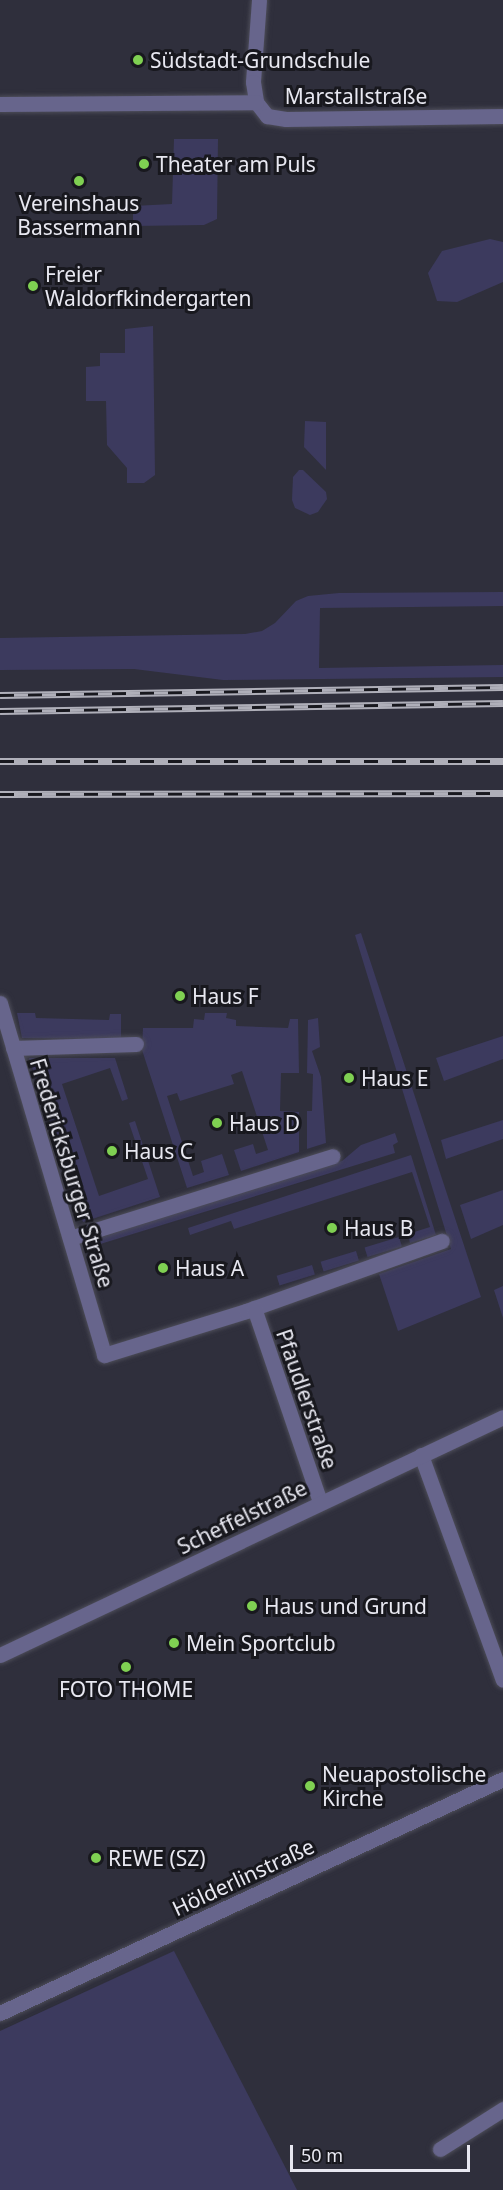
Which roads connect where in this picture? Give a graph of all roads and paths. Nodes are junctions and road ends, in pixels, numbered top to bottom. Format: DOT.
graph roads {
  1 [pos="258,0"];
  2 [pos="256,102"];
  3 [pos="0,104"];
  4 [pos="503,116"];
  5 [pos="0,1003"];
  6 [pos="136,1044"];
  7 [pos="13,1048"];
  8 [pos="333,1156"];
  9 [pos="70,1238"];
  10 [pos="442,1241"];
  11 [pos="254,1308"];
  12 [pos="104,1355"];
  13 [pos="503,1417"];
  14 [pos="421,1455"];
  15 [pos="320,1502"];
  16 [pos="0,1655"];
  17 [pos="503,1680"];
  18 [pos="503,1779"];
  19 [pos="0,2013"];
  20 [pos="503,2109"];
  21 [pos="440,2149"];
  1 -- 2 [label="street"];
  2 -- 3 [label="street, Marstallstraße"];
  2 -- 4 [label="street, Marstallstraße"];
  5 -- 7 [label="street, Fredericksburger Straße"];
  6 -- 7 [label="street"];
  7 -- 9 [label="street, Fredericksburger Straße"];
  8 -- 9 [label="street"];
  9 -- 12 [label="street, Fredericksburger Straße"];
  10 -- 11 [label="street, Pfaudlerstraße"];
  11 -- 12 [label="street, Pfaudlerstraße"];
  11 -- 15 [label="street, Pfaudlerstraße"];
  13 -- 14 [label="street, Scheffelstraße"];
  14 -- 15 [label="street, Scheffelstraße"];
  14 -- 17 [label="street"];
  15 -- 16 [label="street, Scheffelstraße"];
  18 -- 19 [label="street, Hölderlinstraße"];
  20 -- 21 [label="street"];
}
